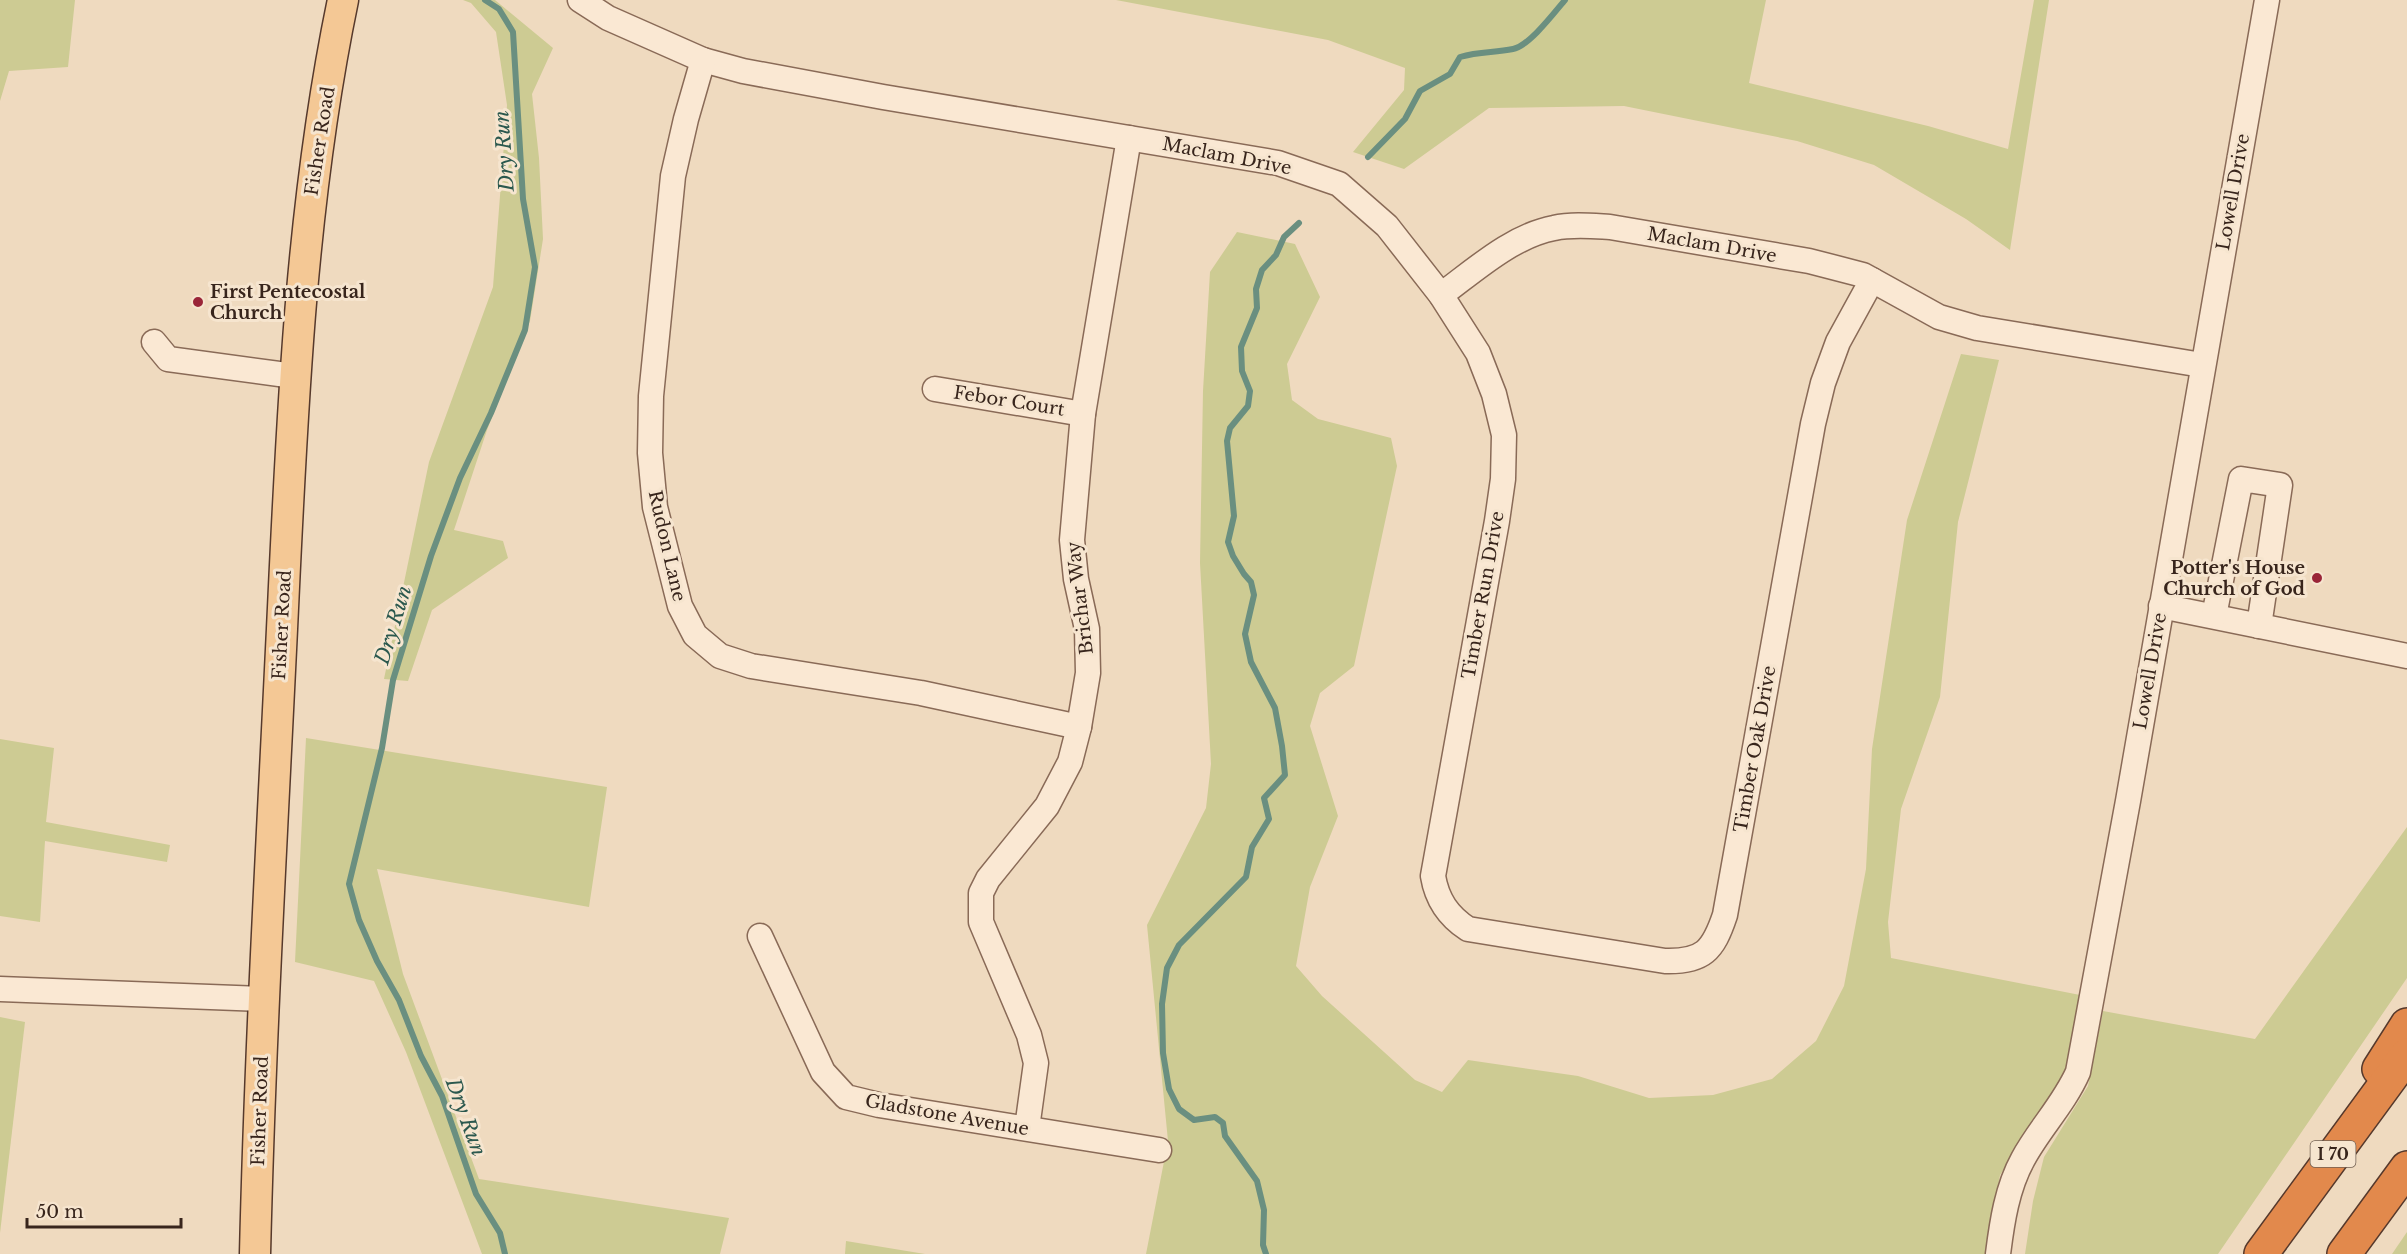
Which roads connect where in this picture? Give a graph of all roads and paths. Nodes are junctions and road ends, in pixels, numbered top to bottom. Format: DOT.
graph roads {
  1 [pos="343,0"];
  2 [pos="580,0"];
  3 [pos="2267,0"];
  4 [pos="703,60"];
  5 [pos="1128,138"];
  6 [pos="1872,280"];
  7 [pos="1441,295"];
  8 [pos="154,342"];
  9 [pos="2202,365"];
  10 [pos="294,376"];
  11 [pos="935,389"];
  12 [pos="1083,414"];
  13 [pos="2161,606"];
  14 [pos="2214,616"];
  15 [pos="2259,626"];
  16 [pos="2407,656"];
  17 [pos="1079,727"];
  18 [pos="1444,906"];
  19 [pos="760,936"];
  20 [pos="0,989"];
  21 [pos="264,999"];
  22 [pos="2407,1025"];
  23 [pos="2407,1055"];
  24 [pos="1027,1128"];
  25 [pos="1159,1150"];
  26 [pos="2407,1168"];
  27 [pos="2292,1209"];
  28 [pos="255,1254"];
  29 [pos="1998,1254"];
  30 [pos="2261,1254"];
  31 [pos="2344,1254"];
  1 -- 10 [label="main road, Fisher Road"];
  2 -- 4 [label="street, Maclam Drive"];
  3 -- 9 [label="street, Lowell Drive"];
  4 -- 5 [label="street, Maclam Drive"];
  4 -- 17 [label="street, Rudon Lane"];
  5 -- 7 [label="street, Maclam Drive"];
  5 -- 12 [label="street, Brichar Way"];
  6 -- 7 [label="street, Maclam Drive"];
  6 -- 9 [label="street, Maclam Drive"];
  6 -- 18 [label="street, Timber Oak Drive"];
  7 -- 18 [label="street, Timber Run Drive"];
  8 -- 10 [label="street"];
  9 -- 13 [label="street, Lowell Drive"];
  10 -- 21 [label="main road, Fisher Road"];
  11 -- 12 [label="street, Febor Court"];
  12 -- 17 [label="street, Brichar Way"];
  13 -- 14 [label="street"];
  13 -- 29 [label="street, Lowell Drive"];
  14 -- 15 [label="street"];
  14 -- 15 [label="street"];
  15 -- 16 [label="street"];
  17 -- 24 [label="street, Brichar Way"];
  19 -- 24 [label="street, Gladstone Avenue"];
  20 -- 21 [label="street"];
  21 -- 28 [label="main road, Fisher Road"];
  22 -- 27 [label="highway"];
  23 -- 27 [label="highway, I 70"];
  24 -- 25 [label="street, Gladstone Avenue"];
  26 -- 31 [label="highway"];
  27 -- 30 [label="highway, I 70"];
}
